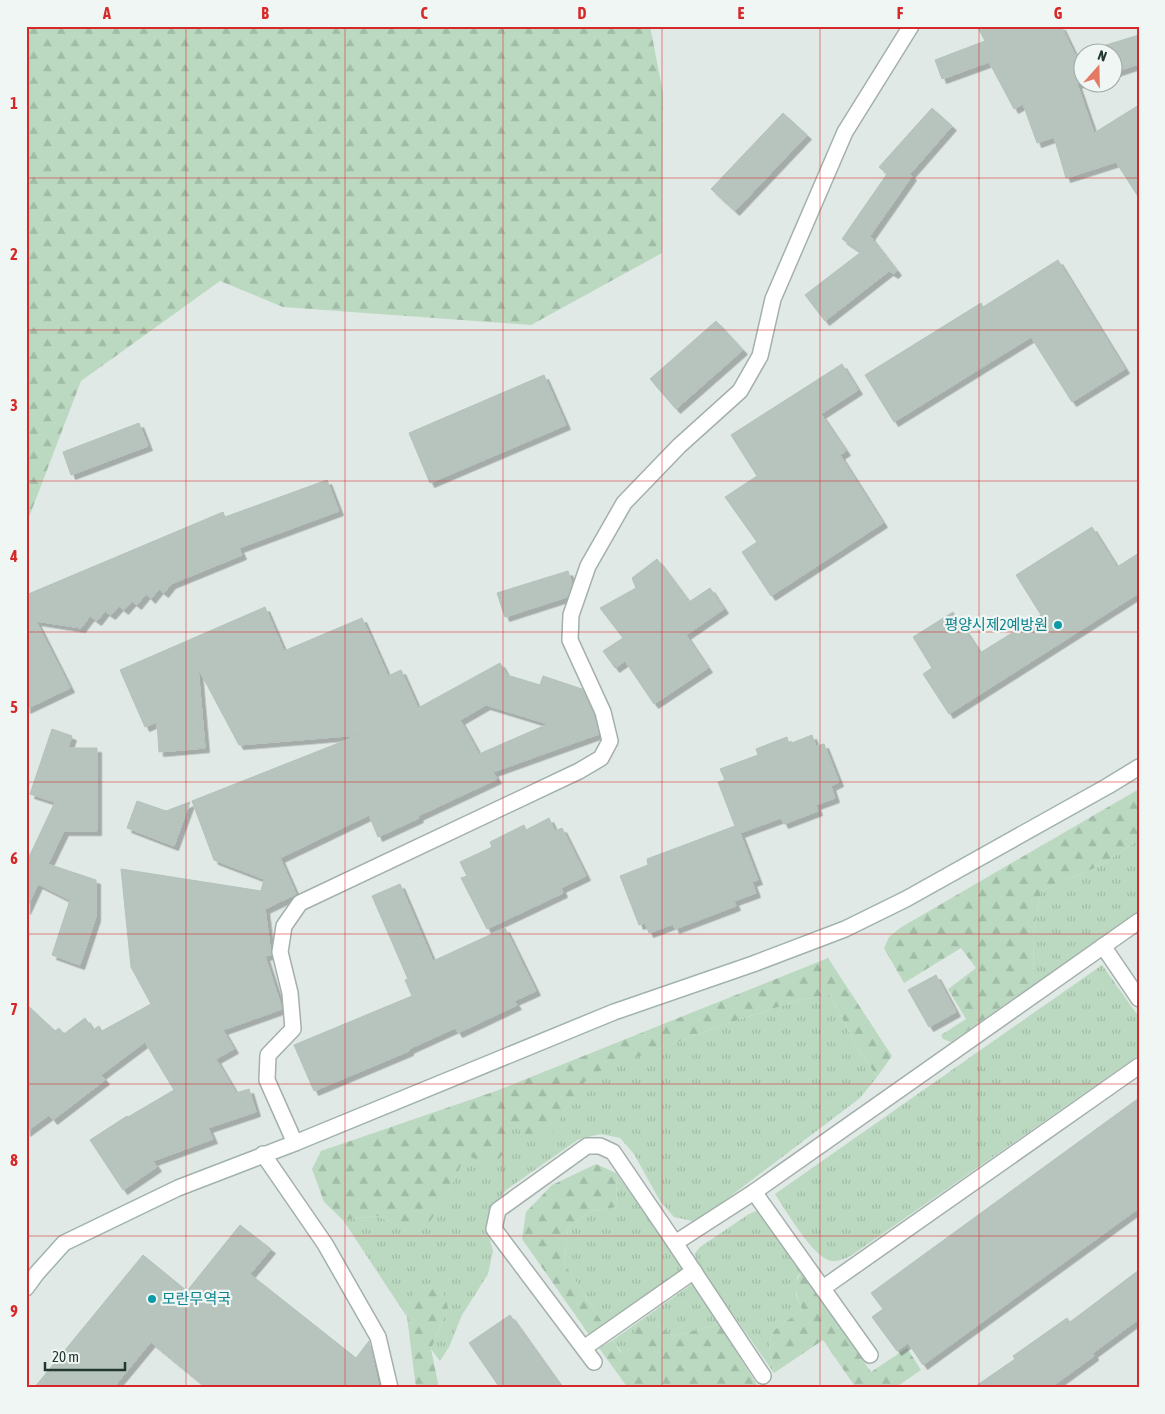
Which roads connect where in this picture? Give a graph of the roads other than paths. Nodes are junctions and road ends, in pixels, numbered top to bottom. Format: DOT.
graph roads {
  1 [pos="911,26"];
  2 [pos="1139,767"];
  3 [pos="1139,921"];
  4 [pos="1103,946"];
  5 [pos="1139,998"];
  6 [pos="1139,1066"];
  7 [pos="294,1143"];
  8 [pos="263,1154"];
  9 [pos="754,1192"];
  10 [pos="675,1243"];
  11 [pos="694,1271"];
  12 [pos="26,1288"];
  13 [pos="823,1288"];
  14 [pos="584,1348"];
  15 [pos="870,1355"];
  16 [pos="594,1362"];
  17 [pos="763,1376"];
  18 [pos="390,1388"];
  1 -- 7 [label="street"];
  2 -- 7 [label="street"];
  3 -- 4 [label="street"];
  4 -- 5 [label="street"];
  4 -- 9 [label="street"];
  6 -- 13 [label="street"];
  7 -- 8 [label="street"];
  8 -- 12 [label="street"];
  8 -- 18 [label="street"];
  9 -- 10 [label="street"];
  9 -- 13 [label="street"];
  10 -- 11 [label="street"];
  10 -- 14 [label="street"];
  11 -- 14 [label="street"];
  11 -- 17 [label="street"];
  13 -- 15 [label="street"];
  14 -- 16 [label="street"];
}
